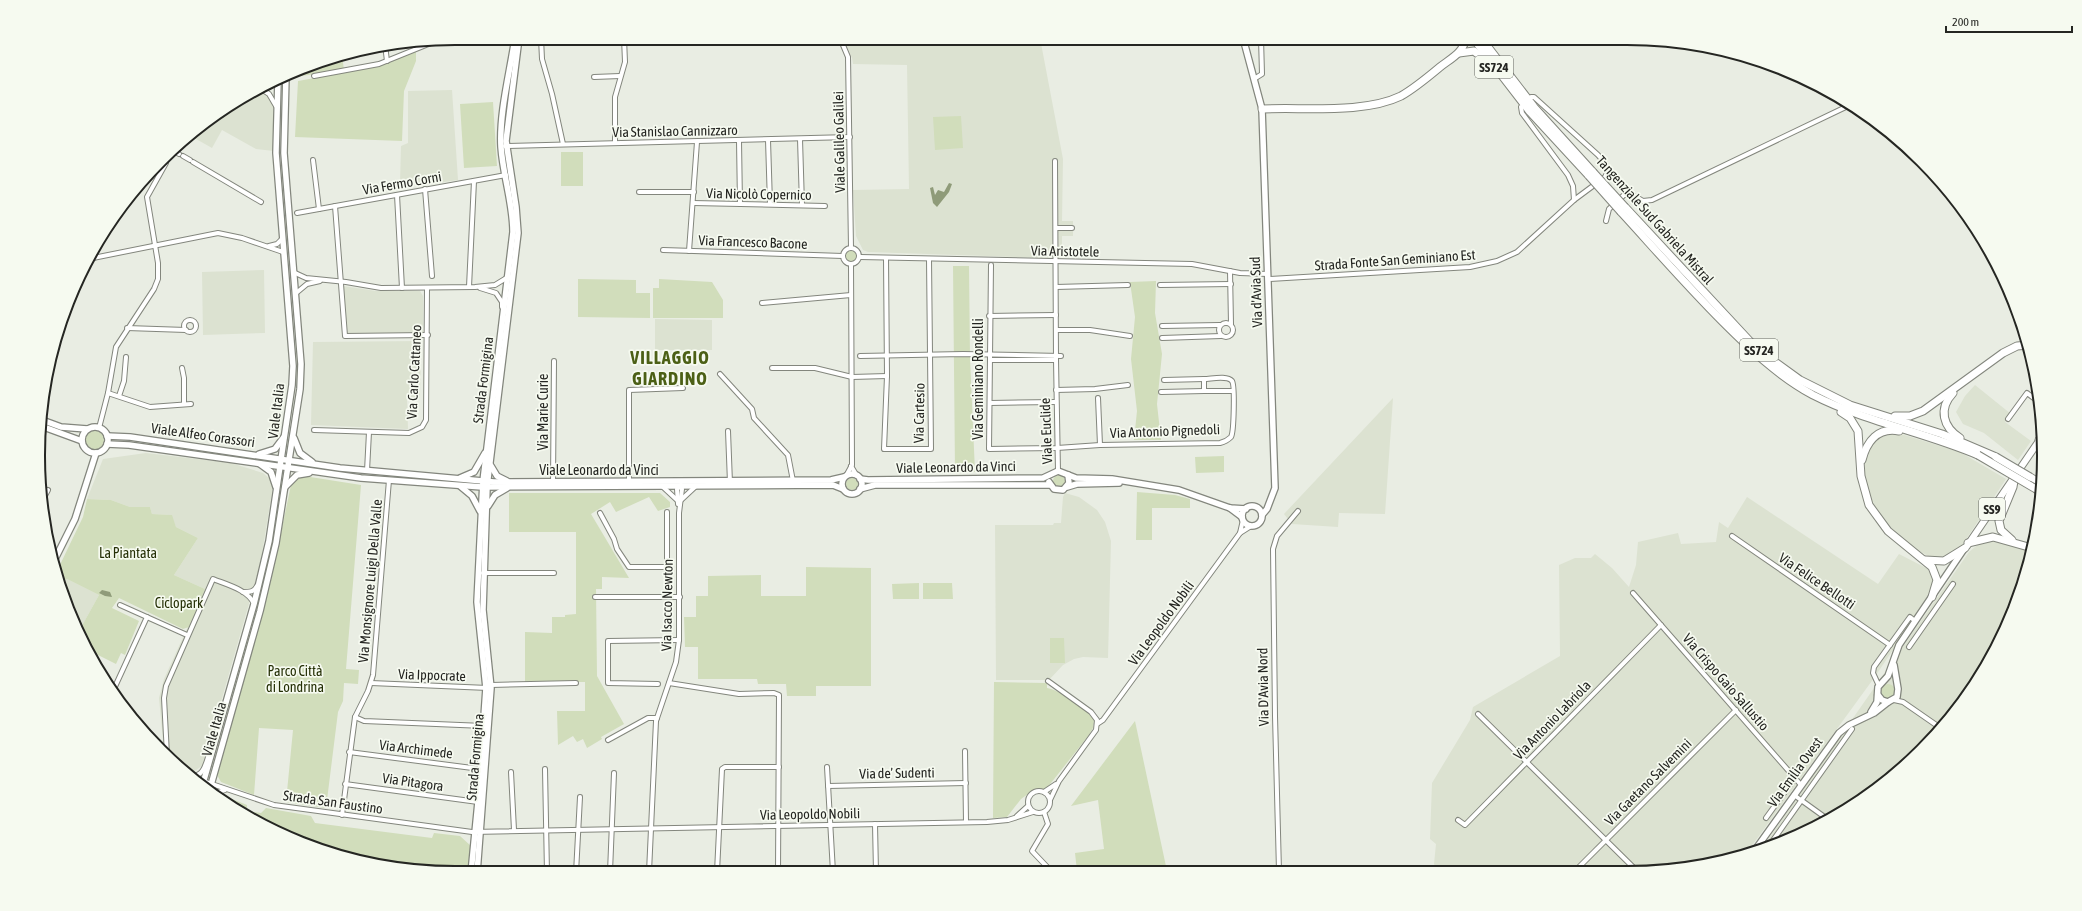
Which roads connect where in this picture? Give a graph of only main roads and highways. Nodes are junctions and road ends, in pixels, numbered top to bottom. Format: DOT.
graph roads {
  1 [pos="1464,45"];
  2 [pos="1477,45"];
  3 [pos="1486,45"];
  4 [pos="1458,53"];
  5 [pos="1516,95"];
  6 [pos="1262,109"];
  7 [pos="1591,174"];
  8 [pos="1623,209"];
  9 [pos="2022,346"];
  10 [pos="1960,386"];
  11 [pos="1813,394"];
  12 [pos="1850,405"];
  13 [pos="1929,436"];
  14 [pos="1970,445"];
  15 [pos="2037,445"];
  16 [pos="1980,453"];
  17 [pos="1861,466"];
  18 [pos="2015,475"];
  19 [pos="2036,481"];
  20 [pos="2035,488"];
  21 [pos="2012,540"];
  22 [pos="1966,546"];
  23 [pos="2027,546"];
  24 [pos="1924,559"];
  25 [pos="1932,597"];
  1 -- 4 [label="highway"];
  2 -- 5 [label="highway, Tangenziale Sud Gabriela Mistral / SS724"];
  3 -- 7 [label="highway, Tangenziale Sud Gabriela Mistral / SS724"];
  4 -- 5 [label="highway"];
  4 -- 6 [label="highway"];
  5 -- 7 [label="highway, Tangenziale Sud Gabriela Mistral / SS724"];
  7 -- 8 [label="highway, Tangenziale Sud Gabriela Mistral / SS724, bridge"];
  8 -- 11 [label="highway, Tangenziale Sud Gabriela Mistral / SS724"];
  8 -- 12 [label="highway, Tangenziale Sud Gabriela Mistral / SS724"];
  9 -- 10 [label="highway"];
  10 -- 12 [label="highway"];
  10 -- 14 [label="highway"];
  11 -- 13 [label="highway, SS724"];
  11 -- 17 [label="highway"];
  12 -- 14 [label="highway, SS724"];
  13 -- 16 [label="highway, SS724"];
  13 -- 17 [label="highway"];
  14 -- 16 [label="highway, SS724"];
  15 -- 18 [label="main road, SS9"];
  16 -- 19 [label="highway, SS724, bridge"];
  16 -- 20 [label="highway, SS724, bridge"];
  17 -- 24 [label="highway"];
  18 -- 21 [label="highway"];
  18 -- 22 [label="main road, SS9"];
  21 -- 22 [label="highway"];
  21 -- 23 [label="highway"];
  22 -- 24 [label="highway"];
  24 -- 25 [label="highway"];
}
